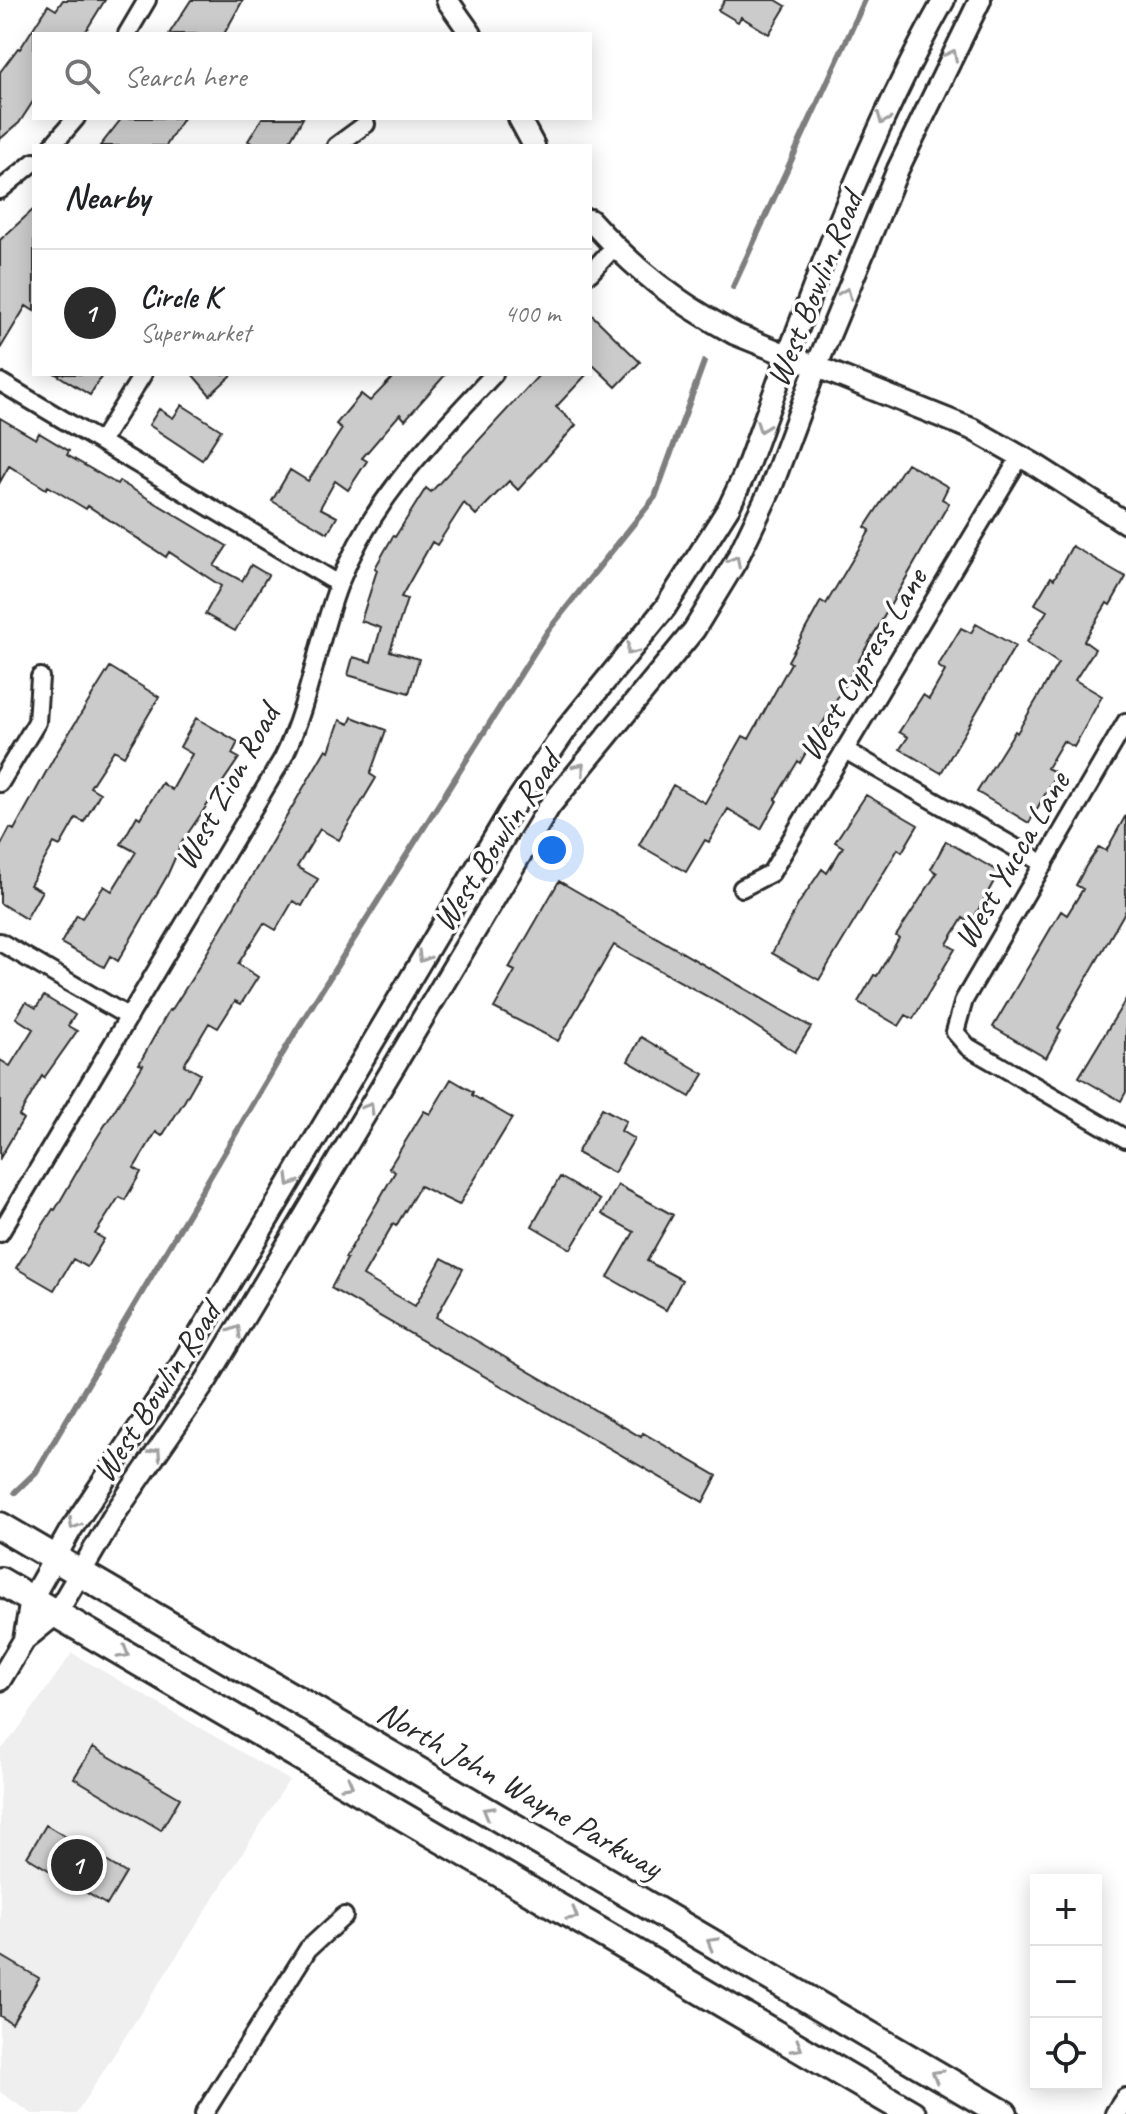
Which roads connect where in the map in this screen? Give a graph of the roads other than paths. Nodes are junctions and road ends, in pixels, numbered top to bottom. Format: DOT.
graph roads {
  1 [pos="147,0"];
  2 [pos="447,0"];
  3 [pos="944,0"];
  4 [pos="980,0"];
  5 [pos="128,32"];
  6 [pos="470,32"];
  7 [pos="74,120"];
  8 [pos="520,120"];
  9 [pos="366,124"];
  10 [pos="54,144"];
  11 [pos="339,144"];
  12 [pos="533,144"];
  13 [pos="32,164"];
  14 [pos="0,190"];
  15 [pos="592,222"];
  16 [pos="614,247"];
  17 [pos="592,271"];
  18 [pos="790,354"];
  19 [pos="817,365"];
  20 [pos="142,376"];
  21 [pos="492,376"];
  22 [pos="0,382"];
  23 [pos="101,441"];
  24 [pos="1020,457"];
  25 [pos="1126,523"];
  26 [pos="339,584"];
  27 [pos="40,677"];
  28 [pos="1126,722"];
  29 [pos="845,750"];
  30 [pos="0,783"];
  31 [pos="1044,864"];
  32 [pos="742,888"];
  33 [pos="0,942"];
  34 [pos="127,1016"];
  35 [pos="1126,1139"];
  36 [pos="0,1233"];
  37 [pos="0,1526"];
  38 [pos="55,1557"];
  39 [pos="81,1572"];
  40 [pos="0,1581"];
  41 [pos="31,1600"];
  42 [pos="56,1614"];
  43 [pos="24,1640"];
  44 [pos="0,1680"];
  45 [pos="344,1916"];
  46 [pos="1126,2099"];
  47 [pos="204,2114"];
  48 [pos="912,2114"];
  49 [pos="1004,2114"];
  50 [pos="1116,2114"];
  1 -- 5 [label="street"];
  2 -- 6 [label="street"];
  3 -- 18 [label="street, West Bowlin Road, one-way"];
  19 -- 4 [label="street, West Bowlin Road, one-way"];
  7 -- 10 [label="street"];
  8 -- 12 [label="street"];
  9 -- 11 [label="street"];
  13 -- 14 [label="street"];
  15 -- 16 [label="street"];
  16 -- 17 [label="street"];
  16 -- 18 [label="street"];
  18 -- 19 [label="street"];
  18 -- 38 [label="street, West Bowlin Road, one-way"];
  19 -- 24 [label="street"];
  39 -- 19 [label="street, West Bowlin Road, one-way"];
  20 -- 23 [label="street"];
  21 -- 26 [label="street, West Zion Road"];
  22 -- 23 [label="street"];
  23 -- 26 [label="street"];
  24 -- 25 [label="street"];
  24 -- 29 [label="street, West Cypress Lane"];
  26 -- 34 [label="street, West Zion Road"];
  27 -- 30 [label="street"];
  28 -- 31 [label="street, West Yucca Lane"];
  29 -- 31 [label="street"];
  29 -- 32 [label="street, West Cypress Lane"];
  31 -- 35 [label="street, West Yucca Lane"];
  33 -- 34 [label="street"];
  34 -- 36 [label="street, West Zion Road"];
  37 -- 38 [label="highway, North John Wayne Parkway"];
  38 -- 39 [label="highway, North John Wayne Parkway"];
  38 -- 41 [label="street, West Bowlin Road"];
  39 -- 42 [label="street, West Bowlin Road"];
  49 -- 39 [label="highway, North John Wayne Parkway, one-way"];
  40 -- 41 [label="highway"];
  41 -- 42 [label="highway"];
  41 -- 43 [label="street, West Bowlin Road"];
  42 -- 43 [label="street, West Bowlin Road"];
  42 -- 48 [label="highway, one-way"];
  43 -- 44 [label="street, West Bowlin Road"];
  45 -- 47 [label="street"];
  46 -- 50 [label="street"];
}
